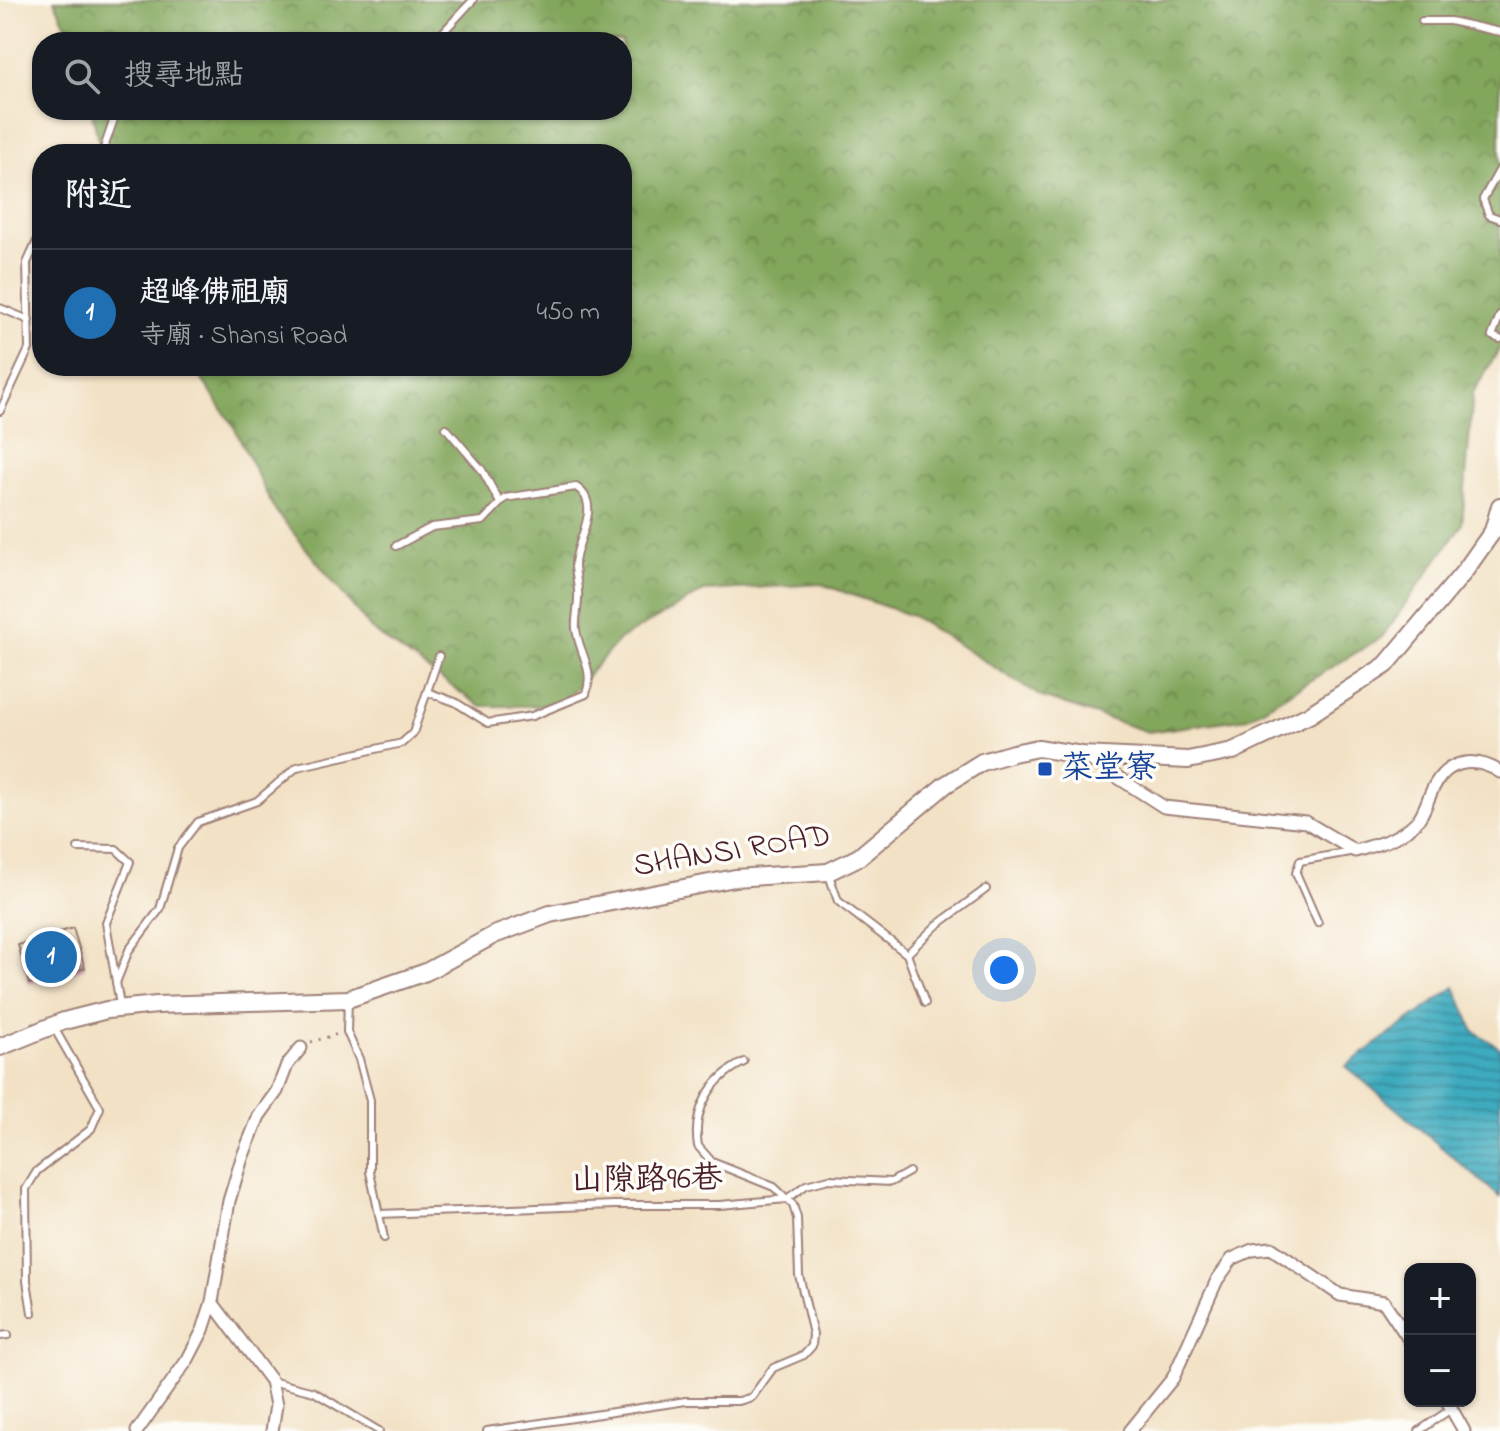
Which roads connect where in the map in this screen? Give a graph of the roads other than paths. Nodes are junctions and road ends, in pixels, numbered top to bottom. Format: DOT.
graph roads {
  1 [pos="473,0"];
  2 [pos="1422,21"];
  3 [pos="443,32"];
  4 [pos="1500,32"];
  5 [pos="114,120"];
  6 [pos="105,144"];
  7 [pos="1500,169"];
  8 [pos="1500,219"];
  9 [pos="32,252"];
  10 [pos="0,308"];
  11 [pos="1500,315"];
  12 [pos="29,320"];
  13 [pos="1500,339"];
  14 [pos="0,411"];
  15 [pos="446,428"];
  16 [pos="499,501"];
  17 [pos="1500,506"];
  18 [pos="396,546"];
  19 [pos="439,656"];
  20 [pos="427,692"];
  21 [pos="1082,755"];
  22 [pos="1500,772"];
  23 [pos="78,848"];
  24 [pos="1355,851"];
  25 [pos="828,872"];
  26 [pos="986,889"];
  27 [pos="1318,923"];
  28 [pos="907,954"];
  29 [pos="116,983"];
  30 [pos="348,999"];
  31 [pos="925,1003"];
  32 [pos="121,1009"];
  33 [pos="53,1026"];
  34 [pos="0,1047"];
  35 [pos="301,1048"];
  36 [pos="744,1062"];
  37 [pos="909,1172"];
  38 [pos="787,1199"];
  39 [pos="379,1214"];
  40 [pos="384,1238"];
  41 [pos="212,1302"];
  42 [pos="32,1313"];
  43 [pos="8,1335"];
  44 [pos="1406,1335"];
  45 [pos="0,1336"];
  46 [pos="271,1381"];
  47 [pos="1447,1407"];
  48 [pos="1450,1407"];
  49 [pos="137,1431"];
  50 [pos="272,1431"];
  51 [pos="379,1431"];
  52 [pos="487,1431"];
  53 [pos="1130,1431"];
  54 [pos="1419,1431"];
  55 [pos="1464,1431"];
  1 -- 3 [label="lane"];
  2 -- 4 [label="lane"];
  5 -- 6 [label="lane"];
  7 -- 8 [label="lane"];
  9 -- 12 [label="lane"];
  10 -- 12 [label="lane"];
  11 -- 13 [label="lane"];
  12 -- 14 [label="lane"];
  15 -- 16 [label="lane"];
  16 -- 18 [label="lane"];
  16 -- 20 [label="lane"];
  17 -- 21 [label="street, SHANSI ROAD"];
  19 -- 20 [label="lane"];
  20 -- 29 [label="lane"];
  21 -- 24 [label="street"];
  21 -- 25 [label="street, SHANSI ROAD"];
  22 -- 24 [label="street"];
  23 -- 29 [label="lane"];
  24 -- 27 [label="lane"];
  25 -- 28 [label="lane"];
  25 -- 30 [label="street, SHANSI ROAD"];
  26 -- 28 [label="lane"];
  28 -- 31 [label="lane"];
  29 -- 32 [label="lane"];
  30 -- 32 [label="street, SHANSI ROAD"];
  30 -- 39 [label="lane"];
  32 -- 33 [label="street, SHANSI ROAD"];
  33 -- 34 [label="street, SHANSI ROAD"];
  33 -- 42 [label="lane"];
  35 -- 41 [label="street"];
  36 -- 38 [label="lane"];
  37 -- 38 [label="lane, 山隙路96巷"];
  38 -- 39 [label="lane, 山隙路96巷"];
  38 -- 52 [label="lane"];
  39 -- 40 [label="lane"];
  41 -- 46 [label="street"];
  41 -- 49 [label="street"];
  43 -- 45 [label="lane"];
  44 -- 53 [label="street"];
  46 -- 50 [label="street"];
  46 -- 51 [label="lane"];
  47 -- 54 [label="lane"];
  48 -- 55 [label="street"];
}
